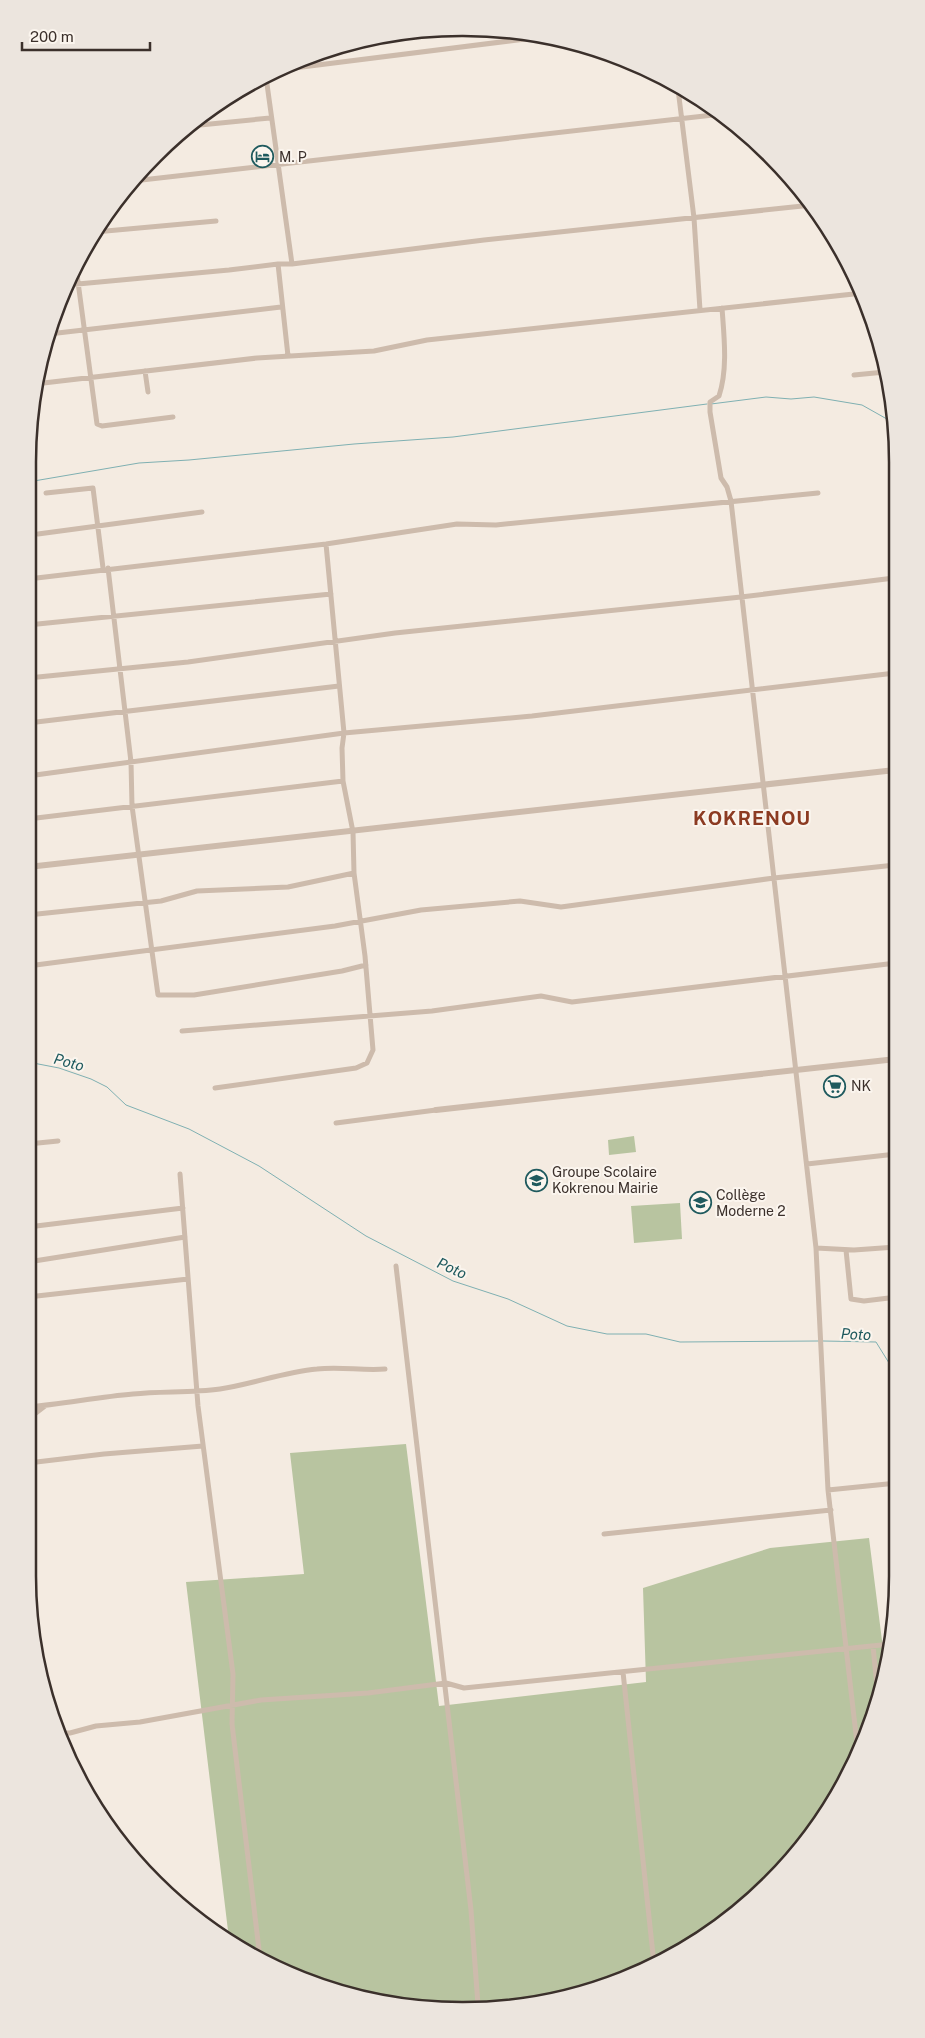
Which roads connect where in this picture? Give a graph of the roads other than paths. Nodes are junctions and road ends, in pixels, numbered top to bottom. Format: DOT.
graph roads {
  1 [pos="518,40"];
  2 [pos="305,67"];
  3 [pos="267,84"];
  4 [pos="679,95"];
  5 [pos="709,115"];
  6 [pos="270,118"];
  7 [pos="681,118"];
  8 [pos="202,125"];
  9 [pos="277,165"];
  10 [pos="143,180"];
  11 [pos="803,206"];
  12 [pos="694,218"];
  13 [pos="216,221"];
  14 [pos="105,231"];
  15 [pos="278,264"];
  16 [pos="292,264"];
  17 [pos="77,280"];
  18 [pos="78,284"];
  19 [pos="854,294"];
  20 [pos="281,307"];
  21 [pos="722,308"];
  22 [pos="700,310"];
  23 [pos="85,330"];
  24 [pos="57,333"];
  25 [pos="288,356"];
  26 [pos="145,371"];
  27 [pos="879,373"];
  28 [pos="854,375"];
  29 [pos="92,377"];
  30 [pos="43,383"];
  31 [pos="148,392"];
  32 [pos="173,417"];
  33 [pos="46,493"];
  34 [pos="818,493"];
  35 [pos="731,501"];
  36 [pos="202,512"];
  37 [pos="98,526"];
  38 [pos="38,534"];
  39 [pos="326,544"];
  40 [pos="106,568"];
  41 [pos="36,578"];
  42 [pos="889,579"];
  43 [pos="331,594"];
  44 [pos="741,597"];
  45 [pos="112,615"];
  46 [pos="36,623"];
  47 [pos="336,643"];
  48 [pos="119,669"];
  49 [pos="889,674"];
  50 [pos="36,677"];
  51 [pos="339,686"];
  52 [pos="753,688"];
  53 [pos="126,711"];
  54 [pos="36,723"];
  55 [pos="344,733"];
  56 [pos="131,762"];
  57 [pos="889,771"];
  58 [pos="36,775"];
  59 [pos="343,781"];
  60 [pos="763,784"];
  61 [pos="132,806"];
  62 [pos="36,818"];
  63 [pos="352,832"];
  64 [pos="140,854"];
  65 [pos="36,866"];
  66 [pos="889,866"];
  67 [pos="354,873"];
  68 [pos="774,878"];
  69 [pos="146,902"];
  70 [pos="36,914"];
  71 [pos="360,920"];
  72 [pos="151,951"];
  73 [pos="889,963"];
  74 [pos="36,965"];
  75 [pos="366,965"];
  76 [pos="784,975"];
  77 [pos="369,1014"];
  78 [pos="182,1031"];
  79 [pos="889,1060"];
  80 [pos="796,1070"];
  81 [pos="215,1088"];
  82 [pos="436,1110"];
  83 [pos="336,1122"];
  84 [pos="58,1141"];
  85 [pos="36,1143"];
  86 [pos="889,1155"];
  87 [pos="807,1164"];
  88 [pos="180,1174"];
  89 [pos="183,1208"];
  90 [pos="36,1226"];
  91 [pos="185,1237"];
  92 [pos="889,1247"];
  93 [pos="816,1248"];
  94 [pos="846,1250"];
  95 [pos="36,1261"];
  96 [pos="396,1266"];
  97 [pos="188,1279"];
  98 [pos="36,1296"];
  99 [pos="889,1298"];
  100 [pos="385,1370"];
  101 [pos="197,1391"];
  102 [pos="45,1405"];
  103 [pos="36,1406"];
  104 [pos="36,1412"];
  105 [pos="203,1446"];
  106 [pos="36,1462"];
  107 [pos="889,1484"];
  108 [pos="828,1490"];
  109 [pos="831,1510"];
  110 [pos="604,1534"];
  111 [pos="883,1645"];
  112 [pos="873,1646"];
  113 [pos="846,1649"];
  114 [pos="623,1672"];
  115 [pos="876,1678"];
  116 [pos="446,1683"];
  117 [pos="234,1707"];
  118 [pos="67,1733"];
  119 [pos="856,1738"];
  120 [pos="259,1950"];
  121 [pos="653,1957"];
  122 [pos="478,2001"];
  1 -- 2 [label="street"];
  3 -- 6 [label="street"];
  4 -- 7 [label="street"];
  5 -- 7 [label="street"];
  6 -- 8 [label="street"];
  6 -- 9 [label="street"];
  7 -- 9 [label="street"];
  7 -- 12 [label="street"];
  9 -- 10 [label="street"];
  9 -- 16 [label="street"];
  11 -- 12 [label="street"];
  12 -- 16 [label="street"];
  12 -- 22 [label="street"];
  13 -- 14 [label="street"];
  15 -- 16 [label="street"];
  15 -- 18 [label="street"];
  15 -- 20 [label="street"];
  17 -- 18 [label="street"];
  18 -- 23 [label="street"];
  19 -- 21 [label="street"];
  20 -- 23 [label="street"];
  20 -- 25 [label="street"];
  21 -- 22 [label="street"];
  21 -- 35 [label="street"];
  22 -- 25 [label="street"];
  23 -- 24 [label="street"];
  23 -- 29 [label="street"];
  25 -- 26 [label="street"];
  26 -- 29 [label="street"];
  26 -- 31 [label="street"];
  27 -- 28 [label="street"];
  29 -- 30 [label="street"];
  29 -- 32 [label="street"];
  33 -- 37 [label="street"];
  34 -- 35 [label="street"];
  35 -- 39 [label="street"];
  35 -- 44 [label="street"];
  36 -- 37 [label="street"];
  37 -- 38 [label="street"];
  37 -- 40 [label="street"];
  39 -- 40 [label="street"];
  39 -- 43 [label="street"];
  40 -- 41 [label="street"];
  40 -- 45 [label="street"];
  42 -- 44 [label="street"];
  43 -- 45 [label="street"];
  43 -- 47 [label="street"];
  44 -- 47 [label="street"];
  44 -- 52 [label="street"];
  45 -- 46 [label="street"];
  45 -- 48 [label="street"];
  47 -- 48 [label="street"];
  47 -- 51 [label="street"];
  48 -- 50 [label="street"];
  48 -- 53 [label="street"];
  49 -- 52 [label="street"];
  51 -- 53 [label="street"];
  51 -- 55 [label="street"];
  52 -- 55 [label="street"];
  52 -- 60 [label="street"];
  53 -- 54 [label="street"];
  53 -- 56 [label="street"];
  55 -- 56 [label="street"];
  55 -- 59 [label="street"];
  56 -- 58 [label="street"];
  56 -- 61 [label="street"];
  57 -- 60 [label="street"];
  59 -- 61 [label="street"];
  59 -- 63 [label="street"];
  60 -- 63 [label="street"];
  60 -- 68 [label="street"];
  61 -- 62 [label="street"];
  61 -- 64 [label="street"];
  63 -- 64 [label="street"];
  63 -- 67 [label="street"];
  64 -- 65 [label="street"];
  64 -- 69 [label="street"];
  66 -- 68 [label="street"];
  67 -- 69 [label="street"];
  67 -- 71 [label="street"];
  68 -- 71 [label="street"];
  68 -- 76 [label="street"];
  69 -- 70 [label="street"];
  69 -- 72 [label="street"];
  71 -- 72 [label="street"];
  71 -- 75 [label="street"];
  72 -- 74 [label="street"];
  72 -- 75 [label="street"];
  73 -- 76 [label="street"];
  75 -- 77 [label="street"];
  76 -- 77 [label="street"];
  76 -- 80 [label="street"];
  77 -- 78 [label="street"];
  77 -- 81 [label="street"];
  79 -- 80 [label="street"];
  80 -- 82 [label="street"];
  80 -- 87 [label="street"];
  82 -- 83 [label="street"];
  84 -- 85 [label="street"];
  86 -- 87 [label="street"];
  87 -- 93 [label="street"];
  88 -- 89 [label="street"];
  89 -- 90 [label="street"];
  89 -- 91 [label="street"];
  91 -- 95 [label="street"];
  91 -- 97 [label="street"];
  92 -- 94 [label="street"];
  93 -- 94 [label="street"];
  93 -- 108 [label="street"];
  94 -- 99 [label="street"];
  96 -- 116 [label="street"];
  97 -- 98 [label="street"];
  97 -- 101 [label="street"];
  100 -- 101 [label="street"];
  101 -- 102 [label="street"];
  101 -- 105 [label="street"];
  102 -- 103 [label="street"];
  102 -- 104 [label="street"];
  105 -- 106 [label="street"];
  105 -- 117 [label="street"];
  107 -- 108 [label="street"];
  108 -- 109 [label="street"];
  109 -- 110 [label="street"];
  109 -- 113 [label="street"];
  111 -- 112 [label="street"];
  112 -- 113 [label="street"];
  112 -- 115 [label="street"];
  113 -- 114 [label="street"];
  113 -- 119 [label="street"];
  114 -- 116 [label="street"];
  114 -- 121 [label="street"];
  116 -- 117 [label="street"];
  116 -- 122 [label="street"];
  117 -- 118 [label="street"];
  117 -- 120 [label="street"];
}
